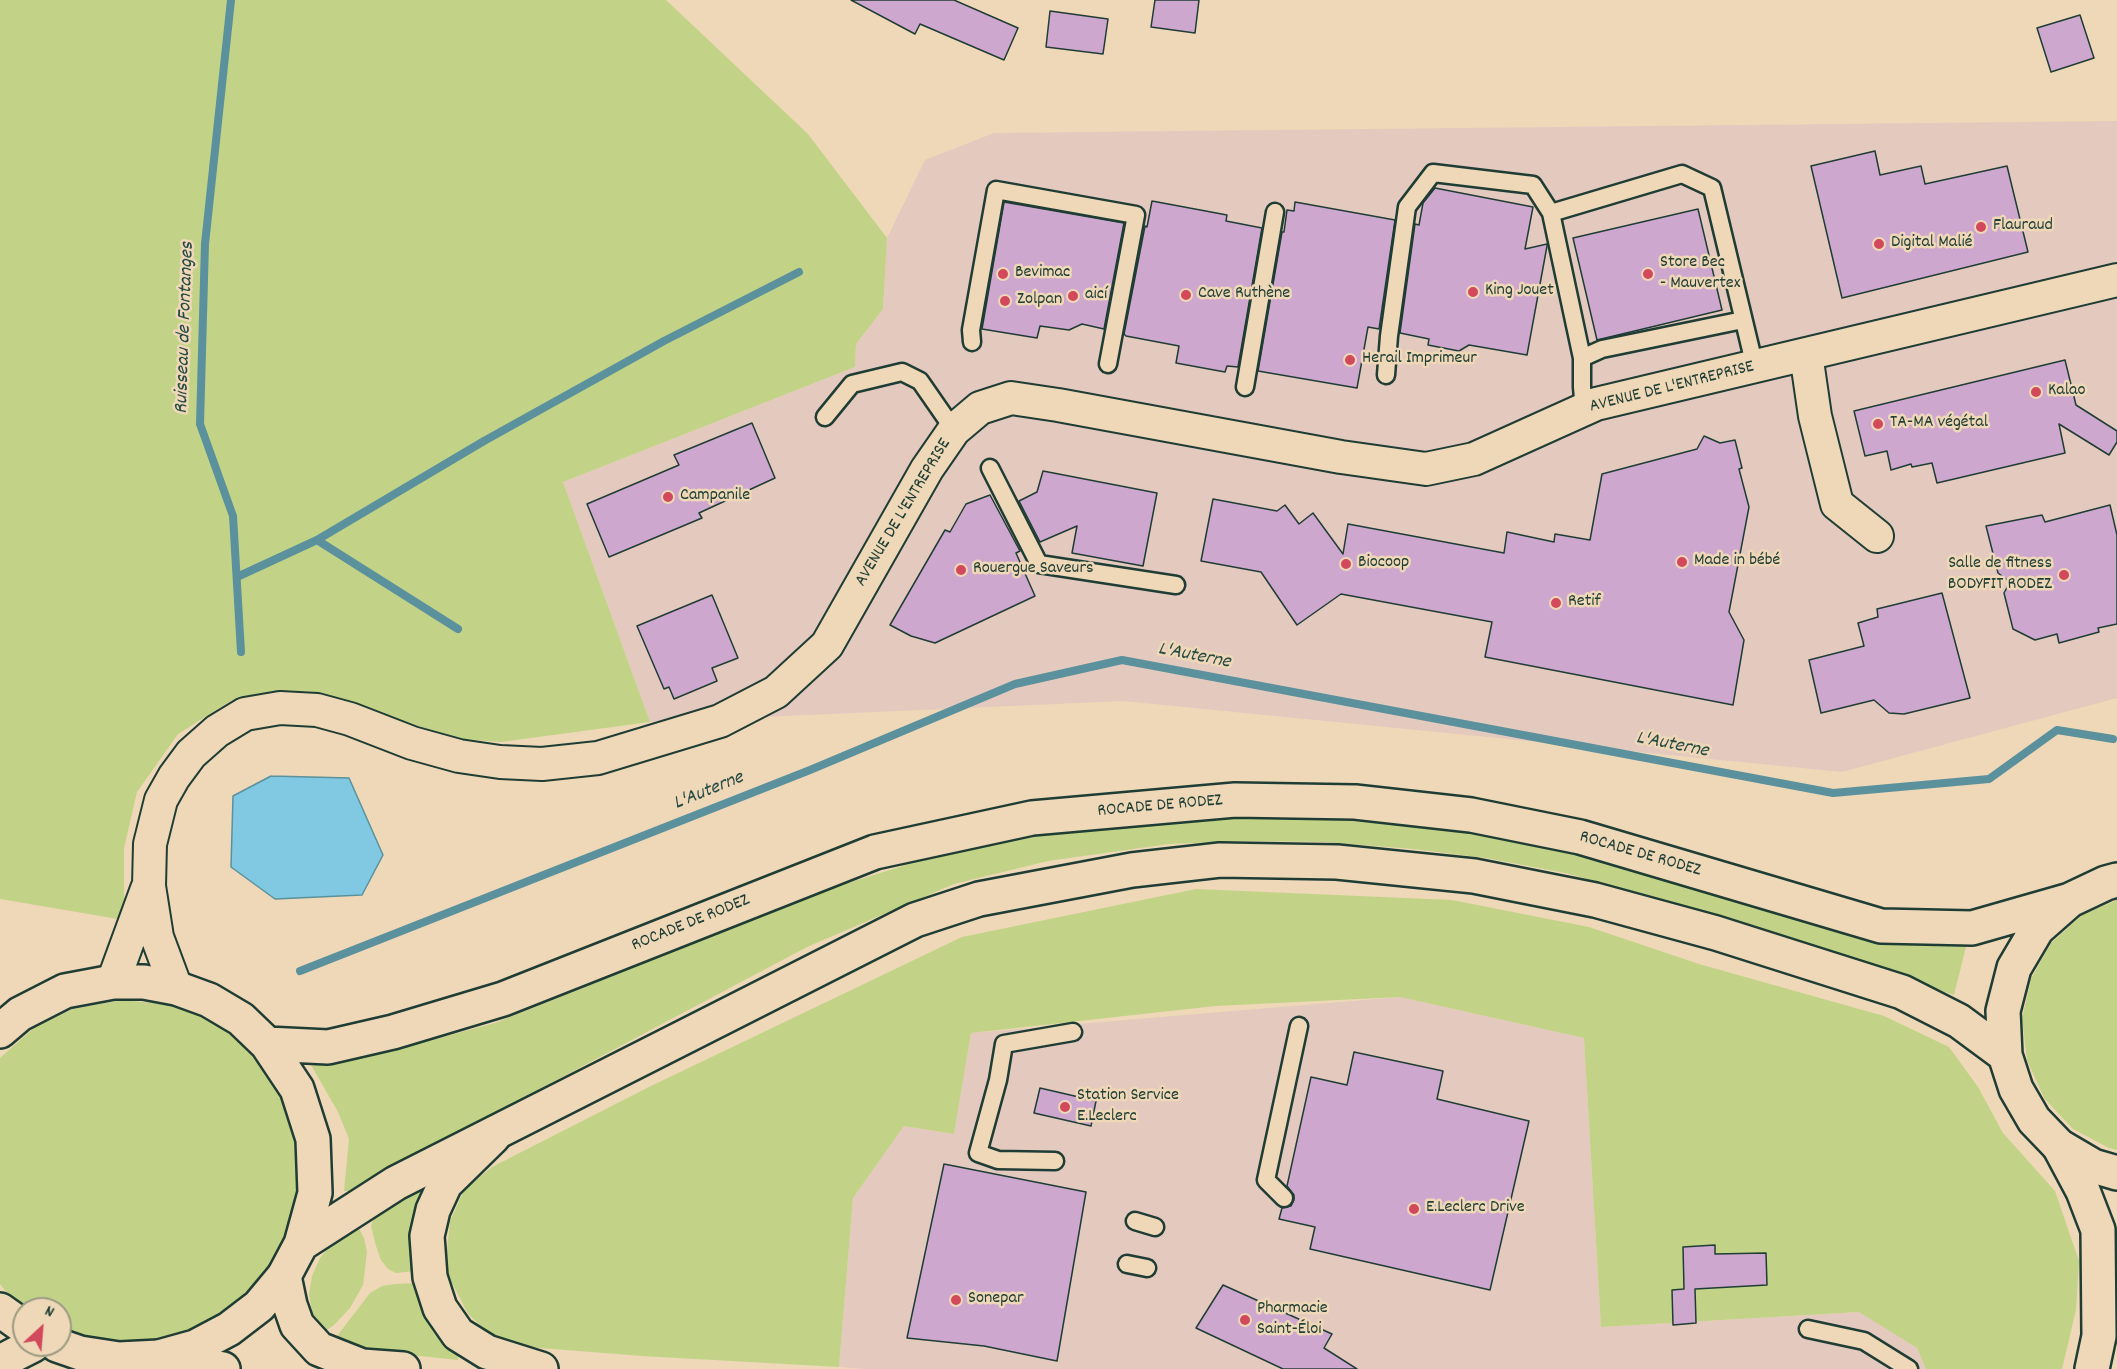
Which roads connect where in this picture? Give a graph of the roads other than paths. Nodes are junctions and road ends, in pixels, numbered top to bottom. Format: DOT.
graph roads {
  1 [pos="1275,212"];
  2 [pos="1551,213"];
  3 [pos="2117,280"];
  4 [pos="1743,320"];
  5 [pos="972,342"];
  6 [pos="1806,354"];
  7 [pos="1582,358"];
  8 [pos="1108,364"];
  9 [pos="1755,367"];
  10 [pos="1386,375"];
  11 [pos="1245,387"];
  12 [pos="1584,410"];
  13 [pos="825,417"];
  14 [pos="954,430"];
  15 [pos="990,468"];
  16 [pos="1877,536"];
  17 [pos="1176,585"];
  18 [pos="2117,880"];
  19 [pos="148,886"];
  20 [pos="2070,900"];
  21 [pos="113,982"];
  22 [pos="176,988"];
  23 [pos="7,1018"];
  24 [pos="1299,1026"];
  25 [pos="1073,1032"];
  26 [pos="267,1044"];
  27 [pos="2005,1055"];
  28 [pos="503,1128"];
  29 [pos="2060,1146"];
  30 [pos="1055,1161"];
  31 [pos="2117,1173"];
  32 [pos="1284,1198"];
  33 [pos="1135,1221"];
  34 [pos="1155,1227"];
  35 [pos="301,1244"];
  36 [pos="1127,1264"];
  37 [pos="1147,1268"];
  38 [pos="284,1276"];
  39 [pos="2117,1302"];
  40 [pos="1808,1329"];
  41 [pos="2099,1336"];
  42 [pos="72,1350"];
  43 [pos="159,1357"];
  44 [pos="223,1369"];
  45 [pos="403,1369"];
  46 [pos="541,1369"];
  47 [pos="1909,1369"];
  48 [pos="2092,1369"];
  1 -- 11 [label="lane"];
  2 -- 4 [label="lane"];
  2 -- 7 [label="lane"];
  2 -- 10 [label="lane"];
  3 -- 6 [label="street, AVENUE DE L'ENTREPRISE"];
  4 -- 7 [label="lane"];
  4 -- 9 [label="lane"];
  5 -- 8 [label="lane"];
  6 -- 9 [label="street, AVENUE DE L'ENTREPRISE"];
  6 -- 16 [label="street"];
  7 -- 12 [label="lane"];
  9 -- 12 [label="street, AVENUE DE L'ENTREPRISE"];
  12 -- 14 [label="street, AVENUE DE L'ENTREPRISE"];
  13 -- 14 [label="lane"];
  14 -- 19 [label="street, AVENUE DE L'ENTREPRISE"];
  15 -- 17 [label="lane"];
  18 -- 20 [label="main road"];
  19 -- 21 [label="street, AVENUE DE L'ENTREPRISE"];
  19 -- 22 [label="street, AVENUE DE L'ENTREPRISE"];
  20 -- 26 [label="main road, ROCADE DE RODEZ"];
  20 -- 27 [label="main road"];
  21 -- 22 [label="main road"];
  21 -- 23 [label="main road"];
  22 -- 26 [label="main road"];
  24 -- 32 [label="lane"];
  25 -- 30 [label="lane"];
  26 -- 35 [label="main road"];
  27 -- 28 [label="main road"];
  27 -- 29 [label="main road"];
  28 -- 35 [label="main road"];
  28 -- 46 [label="main road"];
  29 -- 31 [label="main road"];
  29 -- 41 [label="main road"];
  33 -- 34 [label="lane"];
  35 -- 38 [label="main road"];
  36 -- 37 [label="lane"];
  38 -- 43 [label="main road"];
  38 -- 45 [label="main road"];
  39 -- 41 [label="main road"];
  40 -- 47 [label="lane"];
  41 -- 48 [label="main road"];
  42 -- 43 [label="main road"];
  43 -- 44 [label="main road"];
}
